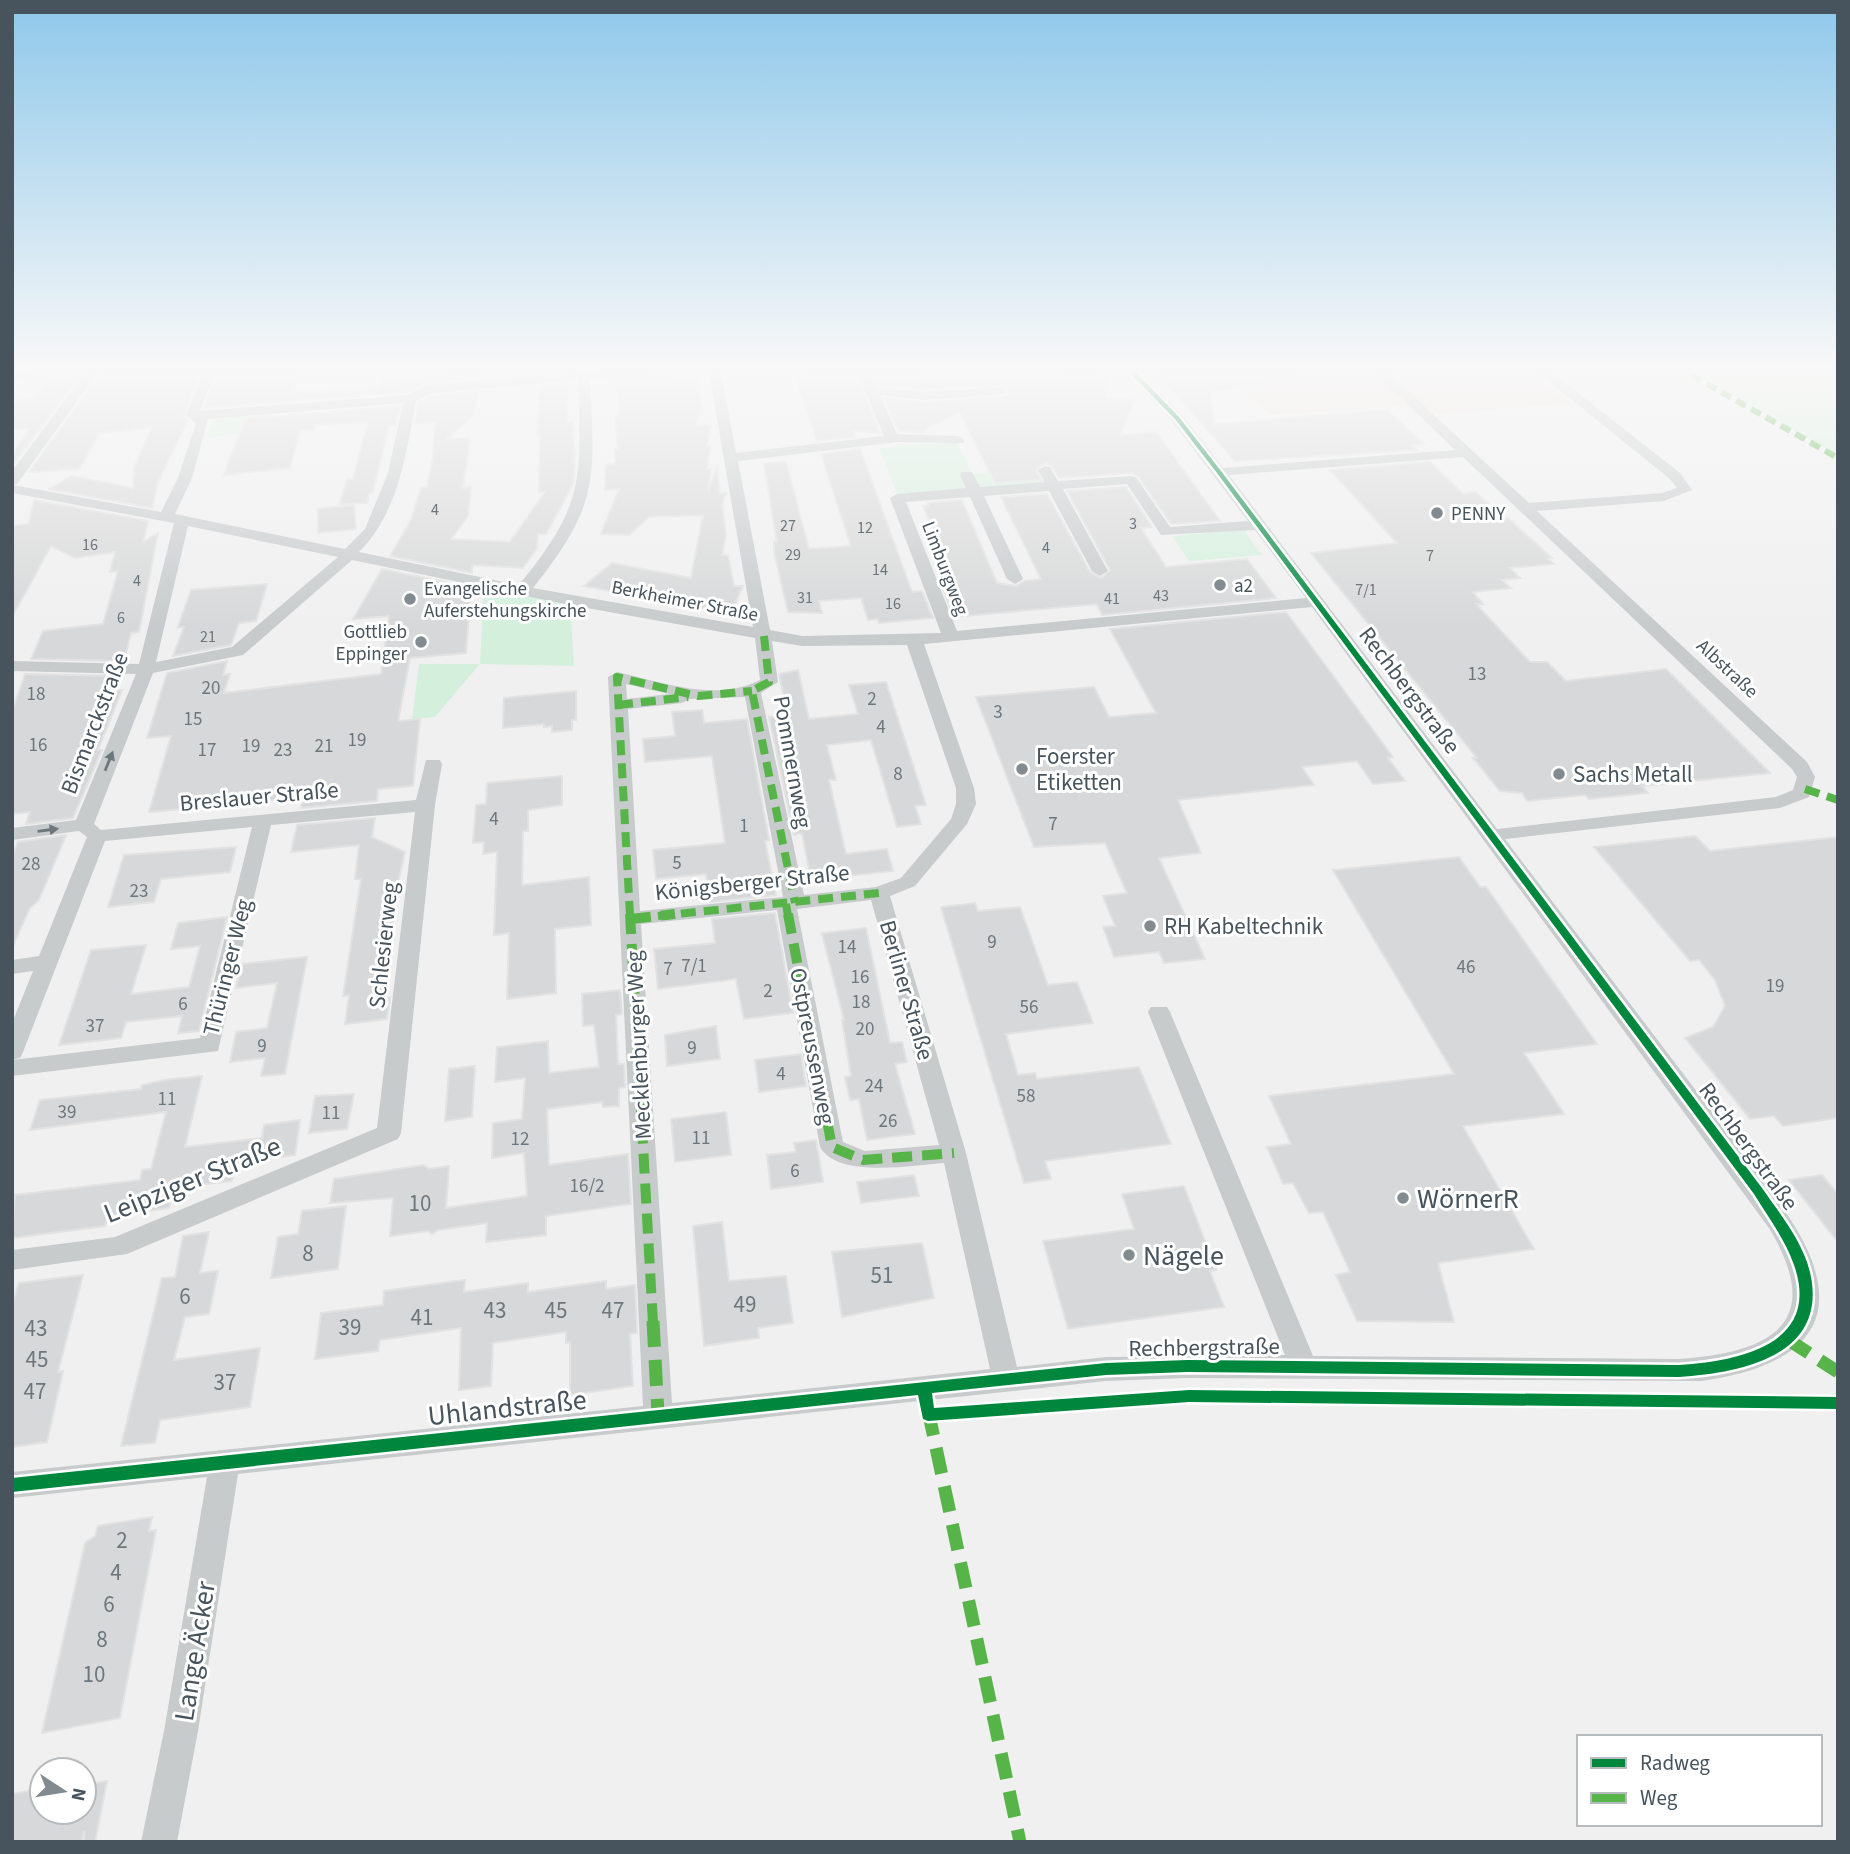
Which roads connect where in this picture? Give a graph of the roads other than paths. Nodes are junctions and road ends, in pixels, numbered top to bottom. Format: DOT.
graph roads {
  1 [pos="1467,453"];
  2 [pos="32,454"];
  3 [pos="193,454"];
  4 [pos="399,454"];
  5 [pos="585,454"];
  6 [pos="728,454"];
  7 [pos="771,454"];
  8 [pos="1205,454"];
  9 [pos="1460,454"];
  10 [pos="1648,454"];
  11 [pos="729,458"];
  12 [pos="1122,464"];
  13 [pos="1045,470"];
  14 [pos="1219,472"];
  15 [pos="967,475"];
  16 [pos="1131,480"];
  17 [pos="12,481"];
  18 [pos="1053,485"];
  19 [pos="12,489"];
  20 [pos="974,492"];
  21 [pos="1524,508"];
  22 [pos="173,519"];
  23 [pos="1258,525"];
  24 [pos="349,554"];
  25 [pos="1100,571"];
  26 [pos="1015,579"];
  27 [pos="523,590"];
  28 [pos="1318,602"];
  29 [pos="764,636"];
  30 [pos="951,637"];
  31 [pos="914,640"];
  32 [pos="12,666"];
  33 [pos="146,669"];
  34 [pos="752,691"];
  35 [pos="698,696"];
  36 [pos="618,705"];
  37 [pos="433,764"];
  38 [pos="425,805"];
  39 [pos="262,820"];
  40 [pos="90,830"];
  41 [pos="12,834"];
  42 [pos="1493,835"];
  43 [pos="879,893"];
  44 [pos="790,903"];
  45 [pos="631,919"];
  46 [pos="46,962"];
  47 [pos="12,967"];
  48 [pos="1158,1012"];
  49 [pos="12,1052"];
  50 [pos="12,1068"];
  51 [pos="389,1133"];
  52 [pos="954,1153"];
  53 [pos="12,1260"];
  54 [pos="1304,1367"];
  55 [pos="1006,1380"];
  56 [pos="658,1414"];
  57 [pos="225,1460"];
  58 [pos="12,1485"];
  59 [pos="159,1842"];
  1 -- 21 [label="street, Albstraße"];
  2 -- 17 [label="street"];
  3 -- 22 [label="street, Bismarckstraße"];
  4 -- 24 [label="street"];
  5 -- 27 [label="street"];
  6 -- 11 [label="street"];
  7 -- 11 [label="street"];
  8 -- 14 [label="street, Rechbergstraße"];
  9 -- 14 [label="street"];
  10 -- 21 [label="street"];
  11 -- 29 [label="street"];
  12 -- 16 [label="street"];
  13 -- 18 [label="street"];
  14 -- 23 [label="street, Rechbergstraße"];
  15 -- 20 [label="street"];
  16 -- 18 [label="street, Limburgweg"];
  16 -- 23 [label="street"];
  18 -- 20 [label="street, Limburgweg"];
  18 -- 25 [label="street"];
  19 -- 22 [label="street, Berkheimer Straße"];
  20 -- 26 [label="street"];
  20 -- 30 [label="street, Limburgweg"];
  21 -- 42 [label="street, Albstraße"];
  22 -- 24 [label="street, Berkheimer Straße"];
  22 -- 33 [label="street, Bismarckstraße"];
  23 -- 28 [label="street, Rechbergstraße"];
  24 -- 27 [label="street, Berkheimer Straße"];
  24 -- 33 [label="street"];
  27 -- 29 [label="street, Berkheimer Straße"];
  28 -- 30 [label="street, Berkheimer Straße"];
  28 -- 42 [label="street, Rechbergstraße"];
  29 -- 31 [label="street, Berkheimer Straße"];
  29 -- 34 [label="street, Pommernweg"];
  30 -- 31 [label="street, Berkheimer Straße"];
  31 -- 43 [label="street, Berliner Straße"];
  32 -- 33 [label="street"];
  40 -- 33 [label="street, Bismarckstraße, one-way"];
  34 -- 35 [label="street"];
  34 -- 44 [label="street, Pommernweg"];
  35 -- 36 [label="street"];
  35 -- 36 [label="street, Mecklenburger Weg"];
  36 -- 45 [label="street, Mecklenburger Weg"];
  37 -- 38 [label="street, Schlesierweg"];
  38 -- 39 [label="street, Breslauer Straße"];
  38 -- 51 [label="street, Schlesierweg"];
  39 -- 40 [label="street, Breslauer Straße"];
  39 -- 50 [label="street, Thüringer Weg"];
  41 -- 40 [label="street, Breslauer Straße, one-way"];
  40 -- 46 [label="street, Bismarckstraße"];
  42 -- 54 [label="street, Rechbergstraße"];
  43 -- 44 [label="street, Königsberger Straße"];
  43 -- 52 [label="street, Berliner Straße"];
  44 -- 45 [label="street, Königsberger Straße"];
  44 -- 52 [label="street, Ostpreussenweg"];
  45 -- 56 [label="street, Mecklenburger Weg"];
  46 -- 47 [label="street"];
  46 -- 49 [label="street, Bismarckstraße"];
  48 -- 54 [label="street, Rechbergstraße"];
  51 -- 53 [label="street, Leipziger Straße"];
  52 -- 55 [label="street, Berliner Straße"];
  54 -- 55 [label="street, Rechbergstraße"];
  55 -- 56 [label="street, Uhlandstraße"];
  56 -- 57 [label="street, Uhlandstraße"];
  57 -- 58 [label="street, Uhlandstraße"];
  57 -- 59 [label="street, Lange Äcker"];
}
